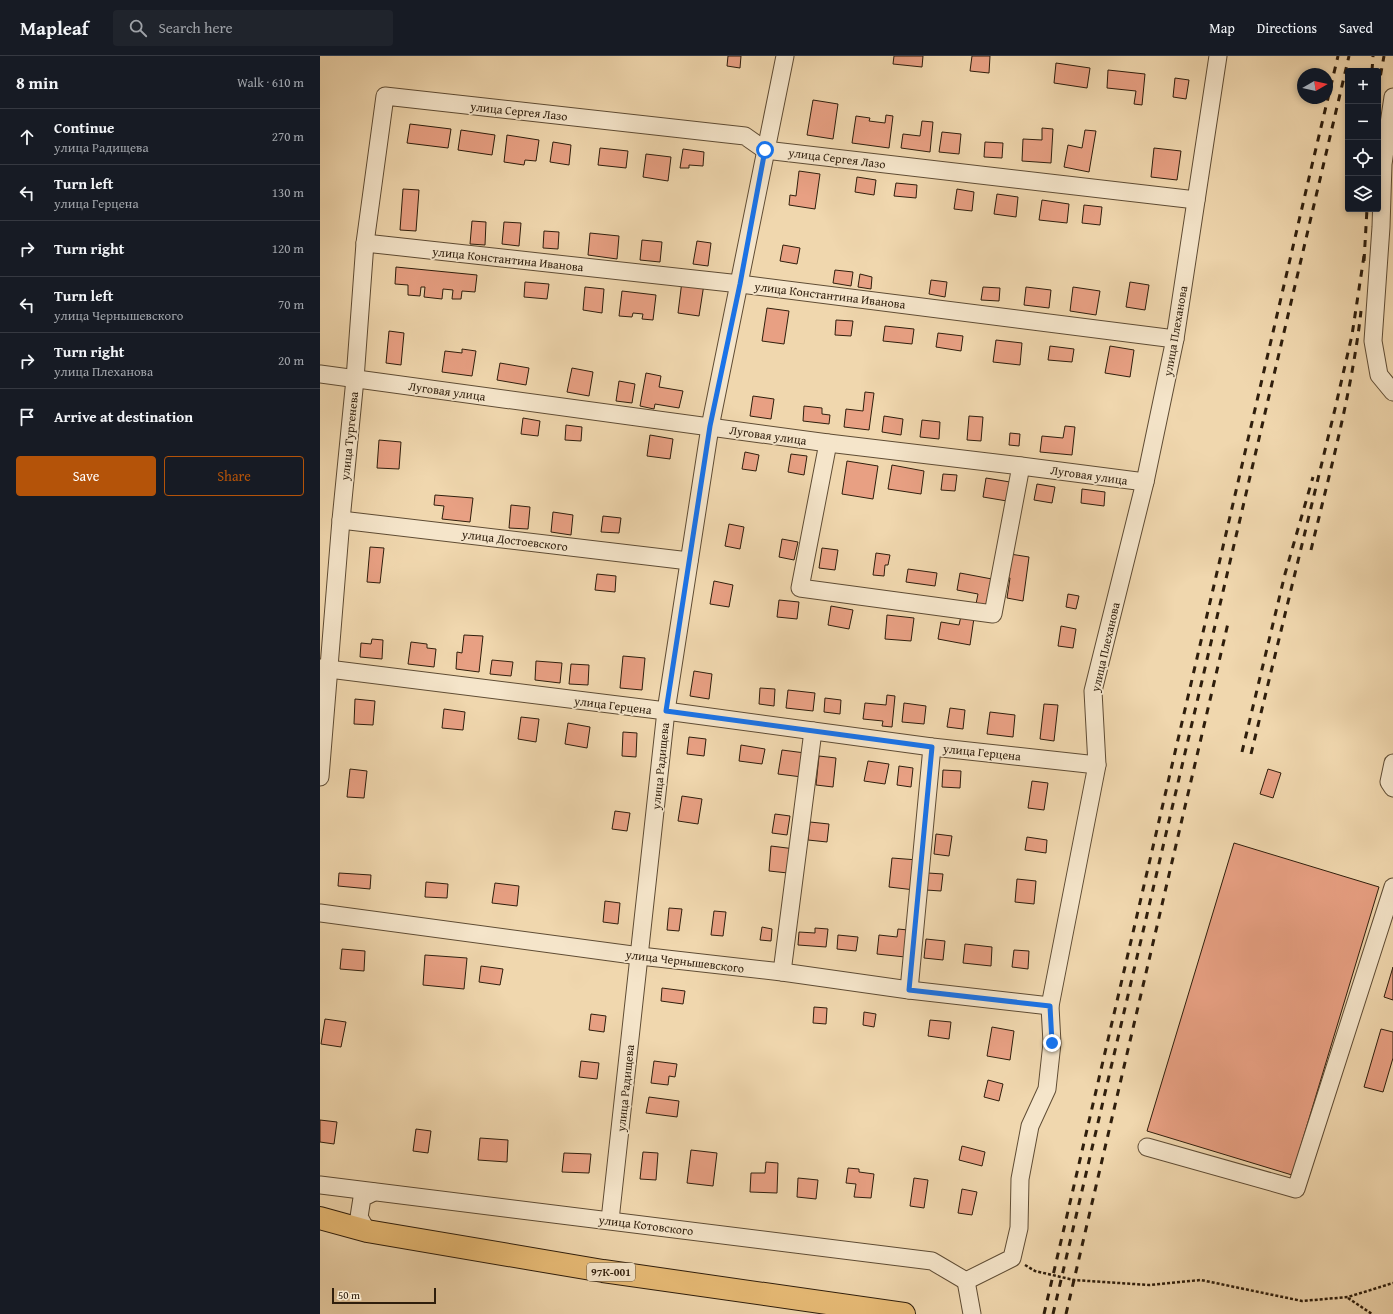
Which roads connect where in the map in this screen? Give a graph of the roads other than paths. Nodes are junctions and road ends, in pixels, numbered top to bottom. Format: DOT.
graph roads {
  1 [pos="785,56"];
  2 [pos="1218,56"];
  3 [pos="385,96"];
  4 [pos="1393,97"];
  5 [pos="765,150"];
  6 [pos="1196,200"];
  7 [pos="365,243"];
  8 [pos="740,284"];
  9 [pos="1175,339"];
  10 [pos="320,374"];
  11 [pos="355,379"];
  12 [pos="1393,392"];
  13 [pos="710,426"];
  14 [pos="828,443"];
  15 [pos="1022,466"];
  16 [pos="1145,482"];
  17 [pos="341,520"];
  18 [pos="689,561"];
  19 [pos="325,668"];
  20 [pos="666,711"];
  21 [pos="813,731"];
  22 [pos="932,747"];
  23 [pos="1393,763"];
  24 [pos="1097,765"];
  25 [pos="320,778"];
  26 [pos="1393,788"];
  27 [pos="1393,887"];
  28 [pos="320,913"];
  29 [pos="640,956"];
  30 [pos="782,972"];
  31 [pos="909,990"];
  32 [pos="1050,1006"];
  33 [pos="1146,1147"];
  34 [pos="320,1185"];
  35 [pos="374,1192"];
  36 [pos="320,1218"];
  37 [pos="610,1220"];
  38 [pos="367,1230"];
  39 [pos="966,1282"];
  40 [pos="904,1314"];
  41 [pos="972,1314"];
  1 -- 5 [label="street, улица Радищева"];
  2 -- 6 [label="street, улица Плеханова"];
  3 -- 5 [label="street, улица Сергея Лазо"];
  3 -- 7 [label="street, улица Тургенева"];
  4 -- 12 [label="street"];
  5 -- 6 [label="street, улица Сергея Лазо"];
  5 -- 8 [label="street, улица Радищева"];
  6 -- 9 [label="street, улица Плеханова"];
  7 -- 8 [label="street, улица Константина Иванова"];
  7 -- 11 [label="street, улица Тургенева"];
  8 -- 9 [label="street, улица Константина Иванова"];
  8 -- 13 [label="street, улица Радищева"];
  9 -- 16 [label="street, улица Плеханова"];
  10 -- 11 [label="street, Луговая улица"];
  11 -- 13 [label="street, Луговая улица"];
  11 -- 17 [label="street, улица Тургенева"];
  13 -- 14 [label="street, Луговая улица"];
  13 -- 18 [label="street, улица Радищева"];
  14 -- 15 [label="street, Луговая улица"];
  14 -- 15 [label="street"];
  15 -- 16 [label="street, Луговая улица"];
  16 -- 24 [label="street, улица Плеханова"];
  17 -- 18 [label="street, улица Достоевского"];
  17 -- 19 [label="street, улица Тургенева"];
  18 -- 20 [label="street, улица Радищева"];
  19 -- 20 [label="street, улица Герцена"];
  19 -- 25 [label="street, улица Тургенева"];
  20 -- 21 [label="street, улица Герцена"];
  20 -- 29 [label="street, улица Радищева"];
  21 -- 22 [label="street, улица Герцена"];
  21 -- 30 [label="street"];
  22 -- 24 [label="street, улица Герцена"];
  22 -- 31 [label="street"];
  23 -- 26 [label="street"];
  24 -- 32 [label="street, улица Плеханова"];
  27 -- 33 [label="street"];
  28 -- 29 [label="street, улица Чернышевского"];
  29 -- 30 [label="street, улица Чернышевского"];
  29 -- 37 [label="street, улица Радищева"];
  30 -- 31 [label="street, улица Чернышевского"];
  31 -- 32 [label="street, улица Чернышевского"];
  32 -- 39 [label="street, улица Плеханова"];
  34 -- 35 [label="street, улица Котовского"];
  35 -- 37 [label="street, улица Котовского"];
  35 -- 38 [label="street"];
  36 -- 38 [label="main road, 97К-001"];
  37 -- 39 [label="street, улица Котовского"];
  38 -- 40 [label="main road, 97К-001"];
  39 -- 41 [label="street"];
}
